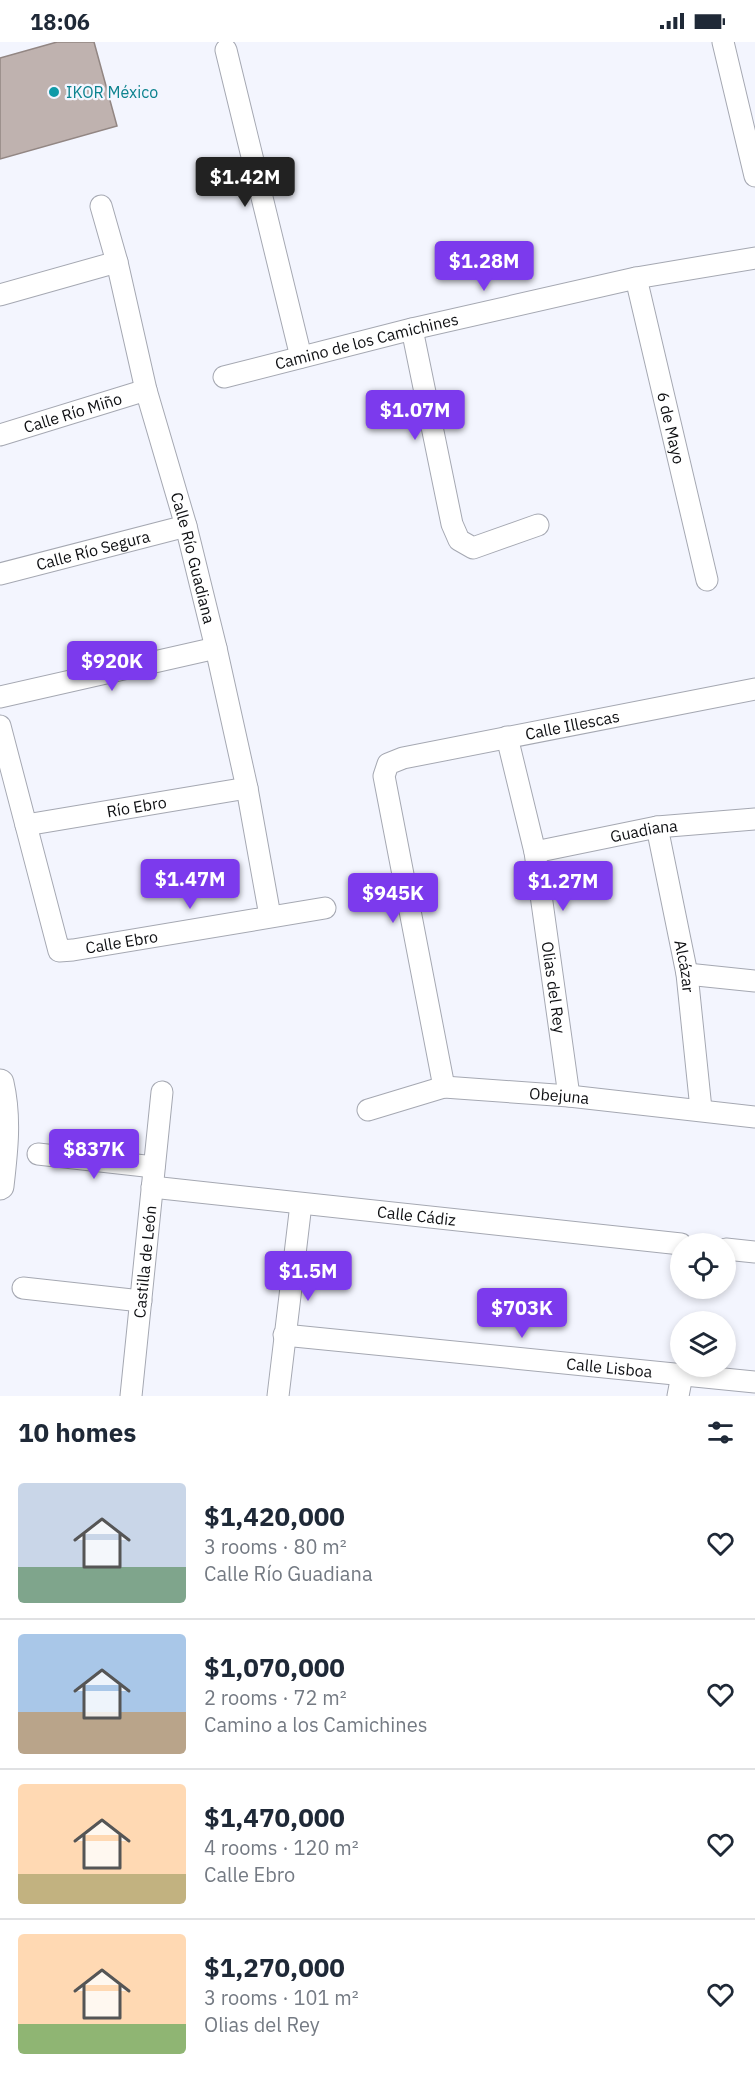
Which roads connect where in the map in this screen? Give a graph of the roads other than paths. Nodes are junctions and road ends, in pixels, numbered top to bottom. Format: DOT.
graph roads {
  1 [pos="723,42"];
  2 [pos="226,50"];
  3 [pos="755,176"];
  4 [pos="101,206"];
  5 [pos="755,258"];
  6 [pos="117,262"];
  7 [pos="636,278"];
  8 [pos="0,295"];
  9 [pos="412,329"];
  10 [pos="301,357"];
  11 [pos="224,377"];
  12 [pos="146,390"];
  13 [pos="0,435"];
  14 [pos="538,525"];
  15 [pos="186,526"];
  16 [pos="0,574"];
  17 [pos="707,580"];
  18 [pos="216,648"];
  19 [pos="755,689"];
  20 [pos="0,697"];
  21 [pos="0,726"];
  22 [pos="507,737"];
  23 [pos="247,788"];
  24 [pos="755,819"];
  25 [pos="26,825"];
  26 [pos="657,827"];
  27 [pos="535,852"];
  28 [pos="325,908"];
  29 [pos="270,916"];
  30 [pos="687,974"];
  31 [pos="755,981"];
  32 [pos="0,1083"];
  33 [pos="444,1087"];
  34 [pos="162,1092"];
  35 [pos="569,1096"];
  36 [pos="701,1109"];
  37 [pos="368,1110"];
  38 [pos="755,1117"];
  39 [pos="38,1154"];
  40 [pos="153,1177"];
  41 [pos="0,1186"];
  42 [pos="301,1204"];
  43 [pos="670,1243"];
  44 [pos="736,1250"];
  45 [pos="755,1252"];
  46 [pos="23,1288"];
  47 [pos="141,1300"];
  48 [pos="284,1335"];
  49 [pos="670,1374"];
  50 [pos="681,1377"];
  51 [pos="702,1377"];
  52 [pos="755,1382"];
  53 [pos="131,1396"];
  54 [pos="278,1396"];
  55 [pos="678,1396"];
  1 -- 3 [label="street"];
  2 -- 10 [label="street"];
  4 -- 6 [label="street, Calle Río Guadiana"];
  5 -- 7 [label="street, Camino de los Camichines"];
  6 -- 8 [label="street"];
  6 -- 12 [label="street, Calle Río Guadiana"];
  7 -- 9 [label="street, Camino de los Camichines"];
  7 -- 17 [label="street, 6 de Mayo"];
  9 -- 10 [label="street, Camino de los Camichines"];
  9 -- 14 [label="street"];
  10 -- 11 [label="street, Camino de los Camichines"];
  12 -- 13 [label="street, Calle Río Miño"];
  12 -- 15 [label="street, Calle Río Guadiana"];
  15 -- 16 [label="street, Calle Río Segura"];
  15 -- 18 [label="street, Calle Río Guadiana"];
  18 -- 20 [label="street"];
  18 -- 23 [label="street, Calle Río Guadiana"];
  19 -- 22 [label="street, Calle Illescas"];
  21 -- 25 [label="street"];
  22 -- 27 [label="street, Olias del Rey"];
  22 -- 33 [label="street, Calle Illescas"];
  23 -- 25 [label="street, Río Ebro"];
  23 -- 29 [label="street, Calle Río Guadiana"];
  24 -- 26 [label="street, Guadiana"];
  25 -- 29 [label="street, Calle Ebro"];
  26 -- 27 [label="street, Guadiana"];
  26 -- 30 [label="street, Alcázar"];
  27 -- 35 [label="street, Olias del Rey"];
  28 -- 29 [label="street, Calle Ebro"];
  30 -- 31 [label="street"];
  30 -- 36 [label="street, Alcázar"];
  32 -- 41 [label="street"];
  33 -- 35 [label="street, Obejuna"];
  33 -- 37 [label="street, Obejuna"];
  34 -- 40 [label="street, Castilla de León"];
  35 -- 36 [label="street, Obejuna"];
  36 -- 38 [label="street, Obejuna"];
  39 -- 40 [label="street, Calle Cádiz"];
  40 -- 42 [label="street, Calle Cádiz"];
  40 -- 47 [label="street, Castilla de León"];
  42 -- 43 [label="street, Calle Cádiz"];
  42 -- 48 [label="street"];
  44 -- 45 [label="street"];
  46 -- 47 [label="street"];
  47 -- 53 [label="street, Castilla de León"];
  48 -- 49 [label="street, Calle Lisboa"];
  48 -- 54 [label="street"];
  50 -- 55 [label="street"];
  51 -- 52 [label="street, Calle Lisboa"];
}
